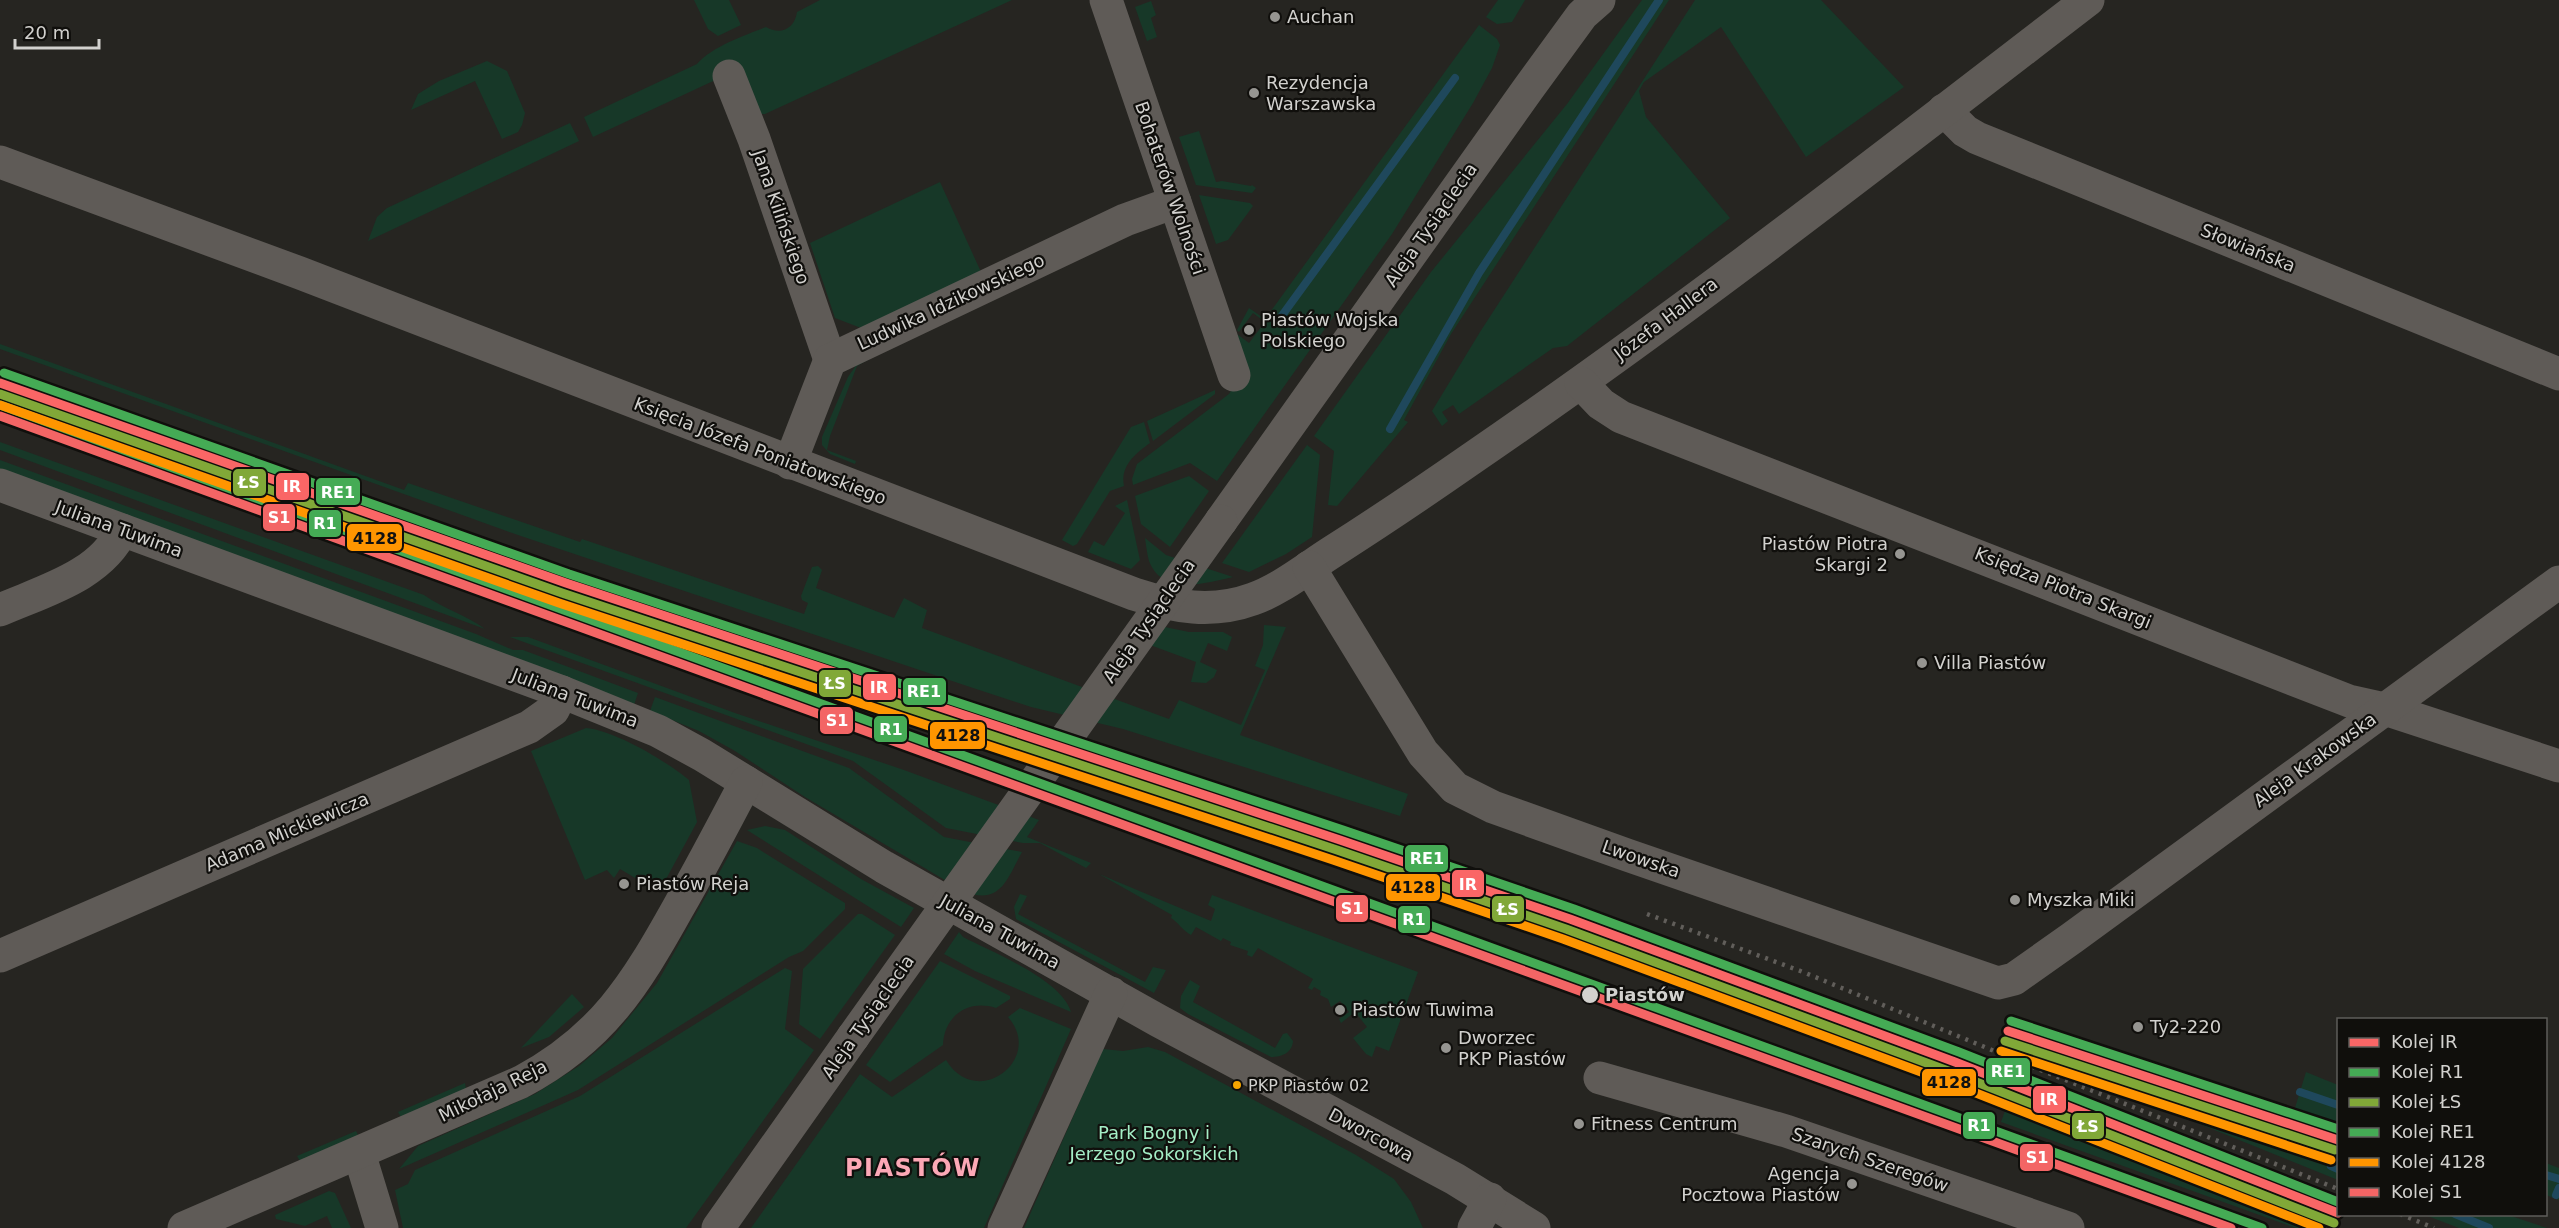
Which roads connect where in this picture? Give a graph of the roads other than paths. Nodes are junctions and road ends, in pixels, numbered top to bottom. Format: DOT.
graph roads {
  1 [pos="1106,0"];
  2 [pos="2088,0"];
  3 [pos="1589,5"];
  4 [pos="729,76"];
  5 [pos="1944,110"];
  6 [pos="0,162"];
  7 [pos="1175,202"];
  8 [pos="830,360"];
  9 [pos="2559,374"];
  10 [pos="1234,375"];
  11 [pos="1581,383"];
  12 [pos="790,463"];
  13 [pos="0,485"];
  14 [pos="122,530"];
  15 [pos="1309,567"];
  16 [pos="2559,582"];
  17 [pos="1224,606"];
  18 [pos="0,610"];
  19 [pos="562,692"];
  20 [pos="2385,709"];
  21 [pos="2559,766"];
  22 [pos="746,782"];
  23 [pos="2072,938"];
  24 [pos="0,956"];
  25 [pos="1111,993"];
  26 [pos="1600,1078"];
  27 [pos="359,1153"];
  28 [pos="1490,1199"];
  29 [pos="2015,1222"];
  30 [pos="184,1228"];
  31 [pos="382,1228"];
  32 [pos="718,1228"];
  33 [pos="1004,1228"];
  34 [pos="1474,1228"];
  35 [pos="1534,1228"];
  36 [pos="2068,1228"];
  1 -- 7 [label="street, Bohaterów Wolności"];
  2 -- 5 [label="street, Józefa Hallera"];
  3 -- 32 [label="street, Aleja Tysiąclecia, bridge"];
  4 -- 8 [label="street, Jana Kilińskiego"];
  5 -- 9 [label="street, Słowiańska"];
  5 -- 11 [label="street, Józefa Hallera"];
  6 -- 12 [label="street, Księcia Józefa Poniatowskiego"];
  7 -- 8 [label="street, Ludwika Idzikowskiego"];
  7 -- 10 [label="street, Bohaterów Wolności"];
  8 -- 12 [label="street"];
  11 -- 15 [label="street, Józefa Hallera"];
  11 -- 20 [label="street, Księdza Piotra Skargi"];
  12 -- 17 [label="street, Księcia Józefa Poniatowskiego"];
  13 -- 14 [label="street, Juliana Tuwima"];
  14 -- 18 [label="street"];
  14 -- 19 [label="street, Juliana Tuwima"];
  15 -- 17 [label="street, Józefa Hallera"];
  15 -- 23 [label="street, Lwowska"];
  16 -- 20 [label="street, Aleja Krakowska"];
  19 -- 22 [label="street, Juliana Tuwima"];
  19 -- 24 [label="street, Adama Mickiewicza"];
  20 -- 21 [label="street, Księdza Piotra Skargi"];
  20 -- 23 [label="street, Aleja Krakowska"];
  22 -- 25 [label="street, Juliana Tuwima"];
  22 -- 27 [label="street, Mikołaja Reja"];
  25 -- 28 [label="street, Dworcowa"];
  25 -- 33 [label="street"];
  26 -- 29 [label="street, Szarych Szeregów"];
  27 -- 30 [label="street, Mikołaja Reja"];
  27 -- 31 [label="street"];
  28 -- 34 [label="street"];
  28 -- 35 [label="street, Dworcowa"];
  29 -- 36 [label="street, Szarych Szeregów"];
}
